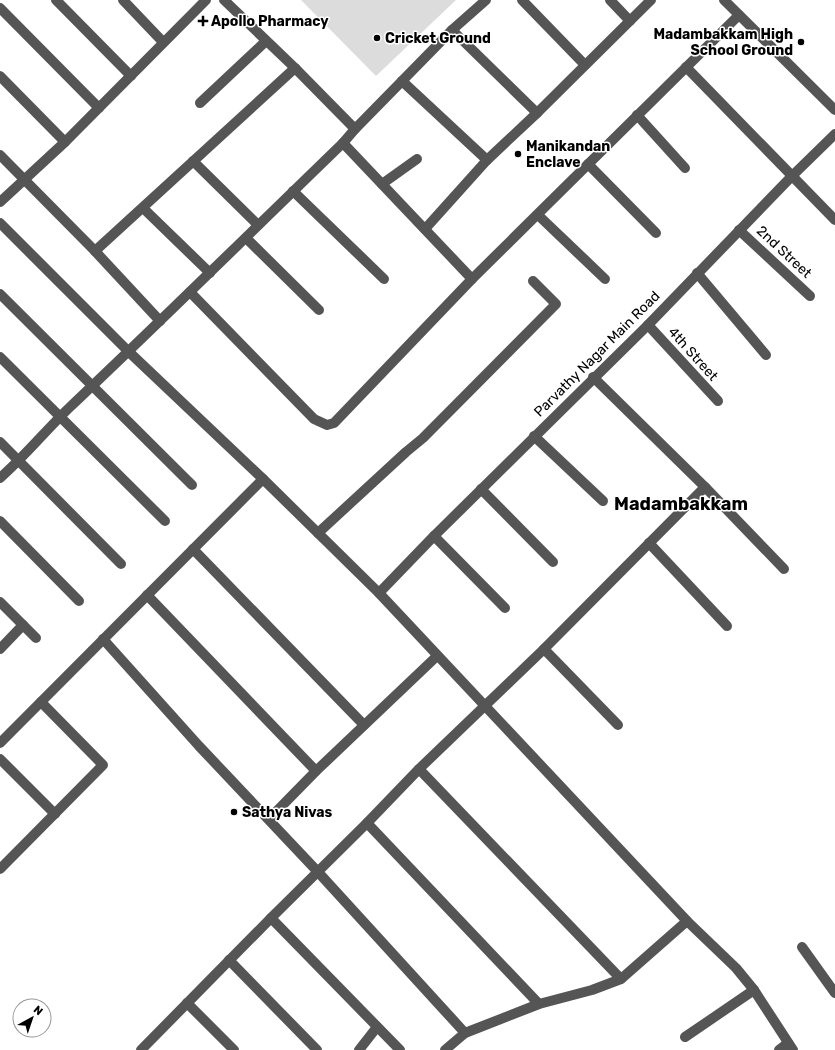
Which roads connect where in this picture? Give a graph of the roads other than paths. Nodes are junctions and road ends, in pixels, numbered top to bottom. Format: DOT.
graph roads {
  1 [pos="56,0"];
  2 [pos="123,0"];
  3 [pos="206,0"];
  4 [pos="224,0"];
  5 [pos="486,0"];
  6 [pos="522,0"];
  7 [pos="610,0"];
  8 [pos="651,0"];
  9 [pos="724,0"];
  10 [pos="0,8"];
  11 [pos="739,15"];
  12 [pos="630,21"];
  13 [pos="452,30"];
  14 [pos="266,41"];
  15 [pos="163,42"];
  16 [pos="585,65"];
  17 [pos="686,67"];
  18 [pos="294,68"];
  19 [pos="0,76"];
  20 [pos="131,76"];
  21 [pos="402,80"];
  22 [pos="200,103"];
  23 [pos="98,108"];
  24 [pos="835,110"];
  25 [pos="537,113"];
  26 [pos="637,115"];
  27 [pos="355,129"];
  28 [pos="835,134"];
  29 [pos="65,142"];
  30 [pos="343,143"];
  31 [pos="0,155"];
  32 [pos="417,159"];
  33 [pos="487,160"];
  34 [pos="193,161"];
  35 [pos="588,164"];
  36 [pos="686,168"];
  37 [pos="792,176"];
  38 [pos="24,179"];
  39 [pos="382,184"];
  40 [pos="293,191"];
  41 [pos="0,202"];
  42 [pos="142,208"];
  43 [pos="538,215"];
  44 [pos="835,220"];
  45 [pos="0,224"];
  46 [pos="258,226"];
  47 [pos="425,229"];
  48 [pos="739,230"];
  49 [pos="656,233"];
  50 [pos="246,238"];
  51 [pos="95,251"];
  52 [pos="210,273"];
  53 [pos="698,273"];
  54 [pos="384,279"];
  55 [pos="472,279"];
  56 [pos="605,279"];
  57 [pos="533,281"];
  58 [pos="190,292"];
  59 [pos="0,294"];
  60 [pos="810,296"];
  61 [pos="319,310"];
  62 [pos="160,321"];
  63 [pos="648,325"];
  64 [pos="129,352"];
  65 [pos="766,355"];
  66 [pos="0,357"];
  67 [pos="593,377"];
  68 [pos="93,386"];
  69 [pos="718,401"];
  70 [pos="61,416"];
  71 [pos="534,436"];
  72 [pos="0,442"];
  73 [pos="19,462"];
  74 [pos="0,478"];
  75 [pos="263,479"];
  76 [pos="192,485"];
  77 [pos="705,487"];
  78 [pos="481,489"];
  79 [pos="602,501"];
  80 [pos="0,521"];
  81 [pos="165,521"];
  82 [pos="318,533"];
  83 [pos="434,536"];
  84 [pos="649,543"];
  85 [pos="193,549"];
  86 [pos="552,562"];
  87 [pos="121,564"];
  88 [pos="784,569"];
  89 [pos="379,593"];
  90 [pos="147,594"];
  91 [pos="79,601"];
  92 [pos="0,602"];
  93 [pos="505,608"];
  94 [pos="23,625"];
  95 [pos="727,626"];
  96 [pos="36,638"];
  97 [pos="103,639"];
  98 [pos="0,649"];
  99 [pos="544,649"];
  100 [pos="437,656"];
  101 [pos="41,702"];
  102 [pos="485,706"];
  103 [pos="364,725"];
  104 [pos="618,725"];
  105 [pos="0,743"];
  106 [pos="0,759"];
  107 [pos="419,769"];
  108 [pos="316,771"];
  109 [pos="55,814"];
  110 [pos="269,819"];
  111 [pos="367,824"];
  112 [pos="2,862"];
  113 [pos="318,872"];
  114 [pos="271,918"];
  115 [pos="688,921"];
  116 [pos="802,947"];
  117 [pos="229,960"];
  118 [pos="621,979"];
  119 [pos="754,990"];
  120 [pos="835,993"];
  121 [pos="186,1003"];
  122 [pos="539,1004"];
  123 [pos="377,1026"];
  124 [pos="465,1033"];
  125 [pos="685,1037"];
  126 [pos="791,1046"];
  127 [pos="146,1048"];
  128 [pos="234,1050"];
  129 [pos="317,1050"];
  130 [pos="359,1050"];
  131 [pos="400,1050"];
  132 [pos="445,1050"];
  133 [pos="779,1050"];
  1 -- 20 [label="street"];
  2 -- 15 [label="street"];
  3 -- 15 [label="street"];
  4 -- 14 [label="street"];
  5 -- 13 [label="street"];
  6 -- 16 [label="street"];
  7 -- 12 [label="street"];
  8 -- 12 [label="street"];
  9 -- 11 [label="street"];
  10 -- 23 [label="street"];
  11 -- 17 [label="street"];
  11 -- 24 [label="street"];
  12 -- 16 [label="street"];
  13 -- 21 [label="street"];
  13 -- 25 [label="street"];
  14 -- 18 [label="street"];
  14 -- 22 [label="street"];
  15 -- 20 [label="street"];
  16 -- 25 [label="street"];
  17 -- 26 [label="street"];
  17 -- 37 [label="street"];
  18 -- 27 [label="street"];
  18 -- 34 [label="street"];
  19 -- 29 [label="street"];
  20 -- 23 [label="street"];
  21 -- 27 [label="street"];
  21 -- 33 [label="street"];
  23 -- 29 [label="street"];
  25 -- 33 [label="street"];
  26 -- 35 [label="street"];
  26 -- 36 [label="street"];
  27 -- 30 [label="street"];
  28 -- 37 [label="street, Parvathy Nagar Main Road"];
  29 -- 38 [label="street"];
  30 -- 39 [label="street"];
  30 -- 40 [label="street"];
  31 -- 38 [label="street"];
  32 -- 39 [label="street"];
  33 -- 47 [label="street"];
  34 -- 42 [label="street"];
  34 -- 46 [label="street"];
  35 -- 43 [label="street"];
  35 -- 49 [label="street"];
  37 -- 44 [label="street"];
  37 -- 48 [label="street, Parvathy Nagar Main Road"];
  38 -- 41 [label="street"];
  38 -- 51 [label="street"];
  39 -- 47 [label="street"];
  40 -- 46 [label="street"];
  40 -- 54 [label="street"];
  42 -- 51 [label="street"];
  42 -- 52 [label="street"];
  43 -- 55 [label="street"];
  43 -- 56 [label="street"];
  45 -- 64 [label="street"];
  46 -- 50 [label="street"];
  47 -- 55 [label="street"];
  48 -- 53 [label="street, Parvathy Nagar Main Road"];
  48 -- 60 [label="street, 2nd Street"];
  50 -- 52 [label="street"];
  50 -- 61 [label="street"];
  51 -- 62 [label="street"];
  52 -- 58 [label="street"];
  53 -- 63 [label="street, Parvathy Nagar Main Road"];
  53 -- 65 [label="street"];
  55 -- 58 [label="street"];
  57 -- 82 [label="street"];
  58 -- 62 [label="street"];
  59 -- 68 [label="street"];
  62 -- 64 [label="street"];
  63 -- 67 [label="street, Parvathy Nagar Main Road"];
  63 -- 69 [label="street, 4th Street"];
  64 -- 68 [label="street"];
  64 -- 75 [label="street"];
  66 -- 70 [label="street"];
  67 -- 71 [label="street, Parvathy Nagar Main Road"];
  67 -- 77 [label="street"];
  68 -- 70 [label="street"];
  68 -- 76 [label="street"];
  70 -- 73 [label="street"];
  70 -- 81 [label="street"];
  71 -- 78 [label="street, Parvathy Nagar Main Road"];
  71 -- 79 [label="street"];
  72 -- 73 [label="street"];
  73 -- 74 [label="street"];
  73 -- 87 [label="street"];
  75 -- 82 [label="street"];
  75 -- 85 [label="street"];
  77 -- 84 [label="street"];
  77 -- 88 [label="street"];
  78 -- 83 [label="street, Parvathy Nagar Main Road"];
  78 -- 86 [label="street"];
  80 -- 91 [label="street"];
  82 -- 89 [label="street"];
  83 -- 89 [label="street, Parvathy Nagar Main Road"];
  83 -- 93 [label="street"];
  84 -- 95 [label="street"];
  84 -- 99 [label="street"];
  85 -- 90 [label="street"];
  85 -- 103 [label="street"];
  89 -- 100 [label="street"];
  90 -- 97 [label="street"];
  90 -- 108 [label="street"];
  92 -- 94 [label="street"];
  94 -- 96 [label="street"];
  94 -- 98 [label="street"];
  97 -- 101 [label="street"];
  97 -- 110 [label="street"];
  99 -- 102 [label="street"];
  99 -- 104 [label="street"];
  100 -- 102 [label="street"];
  100 -- 103 [label="street"];
  101 -- 105 [label="street"];
  101 -- 109 [label="street"];
  102 -- 107 [label="street"];
  102 -- 115 [label="street"];
  103 -- 108 [label="street"];
  106 -- 109 [label="street"];
  107 -- 111 [label="street"];
  107 -- 118 [label="street"];
  108 -- 110 [label="street"];
  109 -- 112 [label="street"];
  110 -- 113 [label="street"];
  111 -- 113 [label="street"];
  111 -- 122 [label="street"];
  113 -- 114 [label="street"];
  113 -- 124 [label="street"];
  114 -- 117 [label="street"];
  114 -- 123 [label="street"];
  115 -- 118 [label="street"];
  115 -- 119 [label="street"];
  116 -- 120 [label="street"];
  117 -- 121 [label="street"];
  117 -- 129 [label="street"];
  118 -- 122 [label="street"];
  119 -- 125 [label="street"];
  119 -- 126 [label="street"];
  121 -- 127 [label="street"];
  121 -- 128 [label="street"];
  122 -- 124 [label="street"];
  123 -- 130 [label="street"];
  123 -- 131 [label="street"];
  124 -- 132 [label="street"];
  126 -- 133 [label="street"];
}
